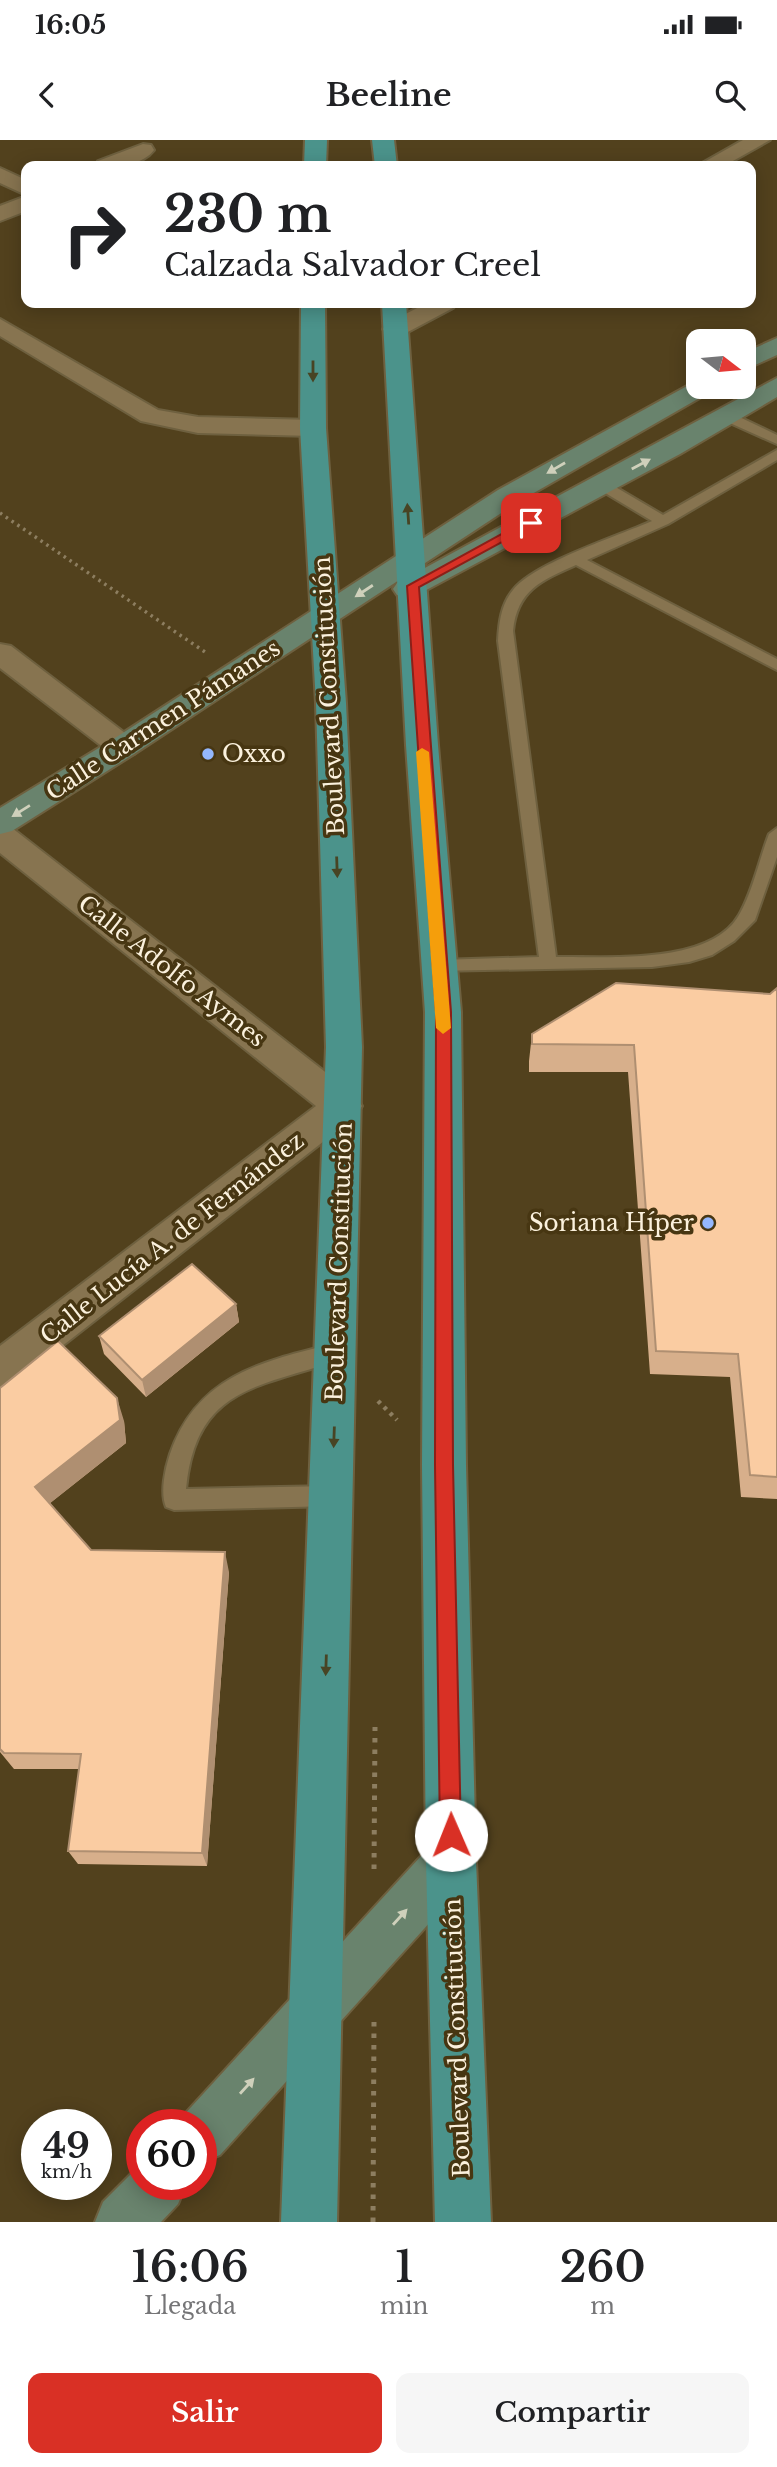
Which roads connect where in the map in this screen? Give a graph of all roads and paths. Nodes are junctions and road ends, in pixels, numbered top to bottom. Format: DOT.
graph roads {
  1 [pos="316,140"];
  2 [pos="383,140"];
  3 [pos="759,140"];
  4 [pos="142,150"];
  5 [pos="117,161"];
  6 [pos="315,161"];
  7 [pos="385,161"];
  8 [pos="718,161"];
  9 [pos="0,175"];
  10 [pos="21,186"];
  11 [pos="21,205"];
  12 [pos="0,215"];
  13 [pos="313,308"];
  14 [pos="425,308"];
  15 [pos="394,316"];
  16 [pos="0,326"];
  17 [pos="777,345"];
  18 [pos="756,356"];
  19 [pos="777,386"];
  20 [pos="686,395"];
  21 [pos="726,416"];
  22 [pos="313,428"];
  23 [pos="777,440"];
  24 [pos="777,454"];
  25 [pos="602,485"];
  26 [pos="0,513"];
  27 [pos="663,521"];
  28 [pos="575,559"];
  29 [pos="412,573"];
  30 [pos="326,630"];
  31 [pos="0,653"];
  32 [pos="777,665"];
  33 [pos="239,673"];
  34 [pos="123,747"];
  35 [pos="0,823"];
  36 [pos="777,834"];
  37 [pos="0,836"];
  38 [pos="548,963"];
  39 [pos="439,966"];
  40 [pos="344,1107"];
  41 [pos="337,1352"];
  42 [pos="0,1370"];
  43 [pos="444,1465"];
  44 [pos="332,1496"];
  45 [pos="451,1861"];
  46 [pos="313,2014"];
  47 [pos="217,2119"];
  48 [pos="143,2200"];
  49 [pos="123,2222"];
  50 [pos="309,2222"];
  51 [pos="463,2222"];
  1 -- 6 [label="main road"];
  2 -- 7 [label="main road"];
  3 -- 8 [label="street"];
  4 -- 5 [label="street"];
  9 -- 10 [label="street"];
  11 -- 12 [label="street"];
  13 -- 22 [label="main road, Boulevard Constitución, one-way"];
  14 -- 15 [label="street"];
  29 -- 15 [label="main road, Boulevard Constitución, one-way"];
  16 -- 22 [label="street"];
  17 -- 18 [label="main road"];
  19 -- 21 [label="main road"];
  20 -- 29 [label="main road, one-way"];
  21 -- 23 [label="lane"];
  25 -- 21 [label="main road, one-way"];
  22 -- 30 [label="main road, Boulevard Constitución"];
  24 -- 27 [label="lane"];
  25 -- 27 [label="lane"];
  25 -- 29 [label="main road"];
  26 -- 33 [label="path"];
  27 -- 28 [label="lane"];
  28 -- 32 [label="lane"];
  28 -- 38 [label="lane"];
  29 -- 30 [label="main road, Calle Carmen Pámanes"];
  29 -- 39 [label="main road, Boulevard Constitución"];
  30 -- 33 [label="main road, Calle Carmen Pámanes"];
  30 -- 40 [label="main road, Boulevard Constitución, one-way"];
  31 -- 34 [label="street"];
  33 -- 34 [label="main road, Calle Carmen Pámanes"];
  34 -- 35 [label="main road, Calle Carmen Pámanes, one-way"];
  36 -- 38 [label="lane"];
  37 -- 40 [label="street, Calle Adolfo Aymes"];
  38 -- 39 [label="lane"];
  39 -- 43 [label="main road, Boulevard Constitución"];
  40 -- 41 [label="main road, Boulevard Constitución"];
  40 -- 42 [label="street, Calle Lucía A. de Fernández"];
  41 -- 43 [label="path"];
  41 -- 44 [label="main road, Boulevard Constitución, one-way"];
  41 -- 44 [label="lane"];
  43 -- 45 [label="main road, Boulevard Constitución"];
  44 -- 46 [label="main road, Boulevard Constitución, one-way"];
  46 -- 45 [label="main road, one-way"];
  45 -- 51 [label="main road, Boulevard Constitución"];
  47 -- 46 [label="main road, one-way"];
  46 -- 50 [label="main road, Boulevard Constitución"];
  48 -- 49 [label="main road"];
}
